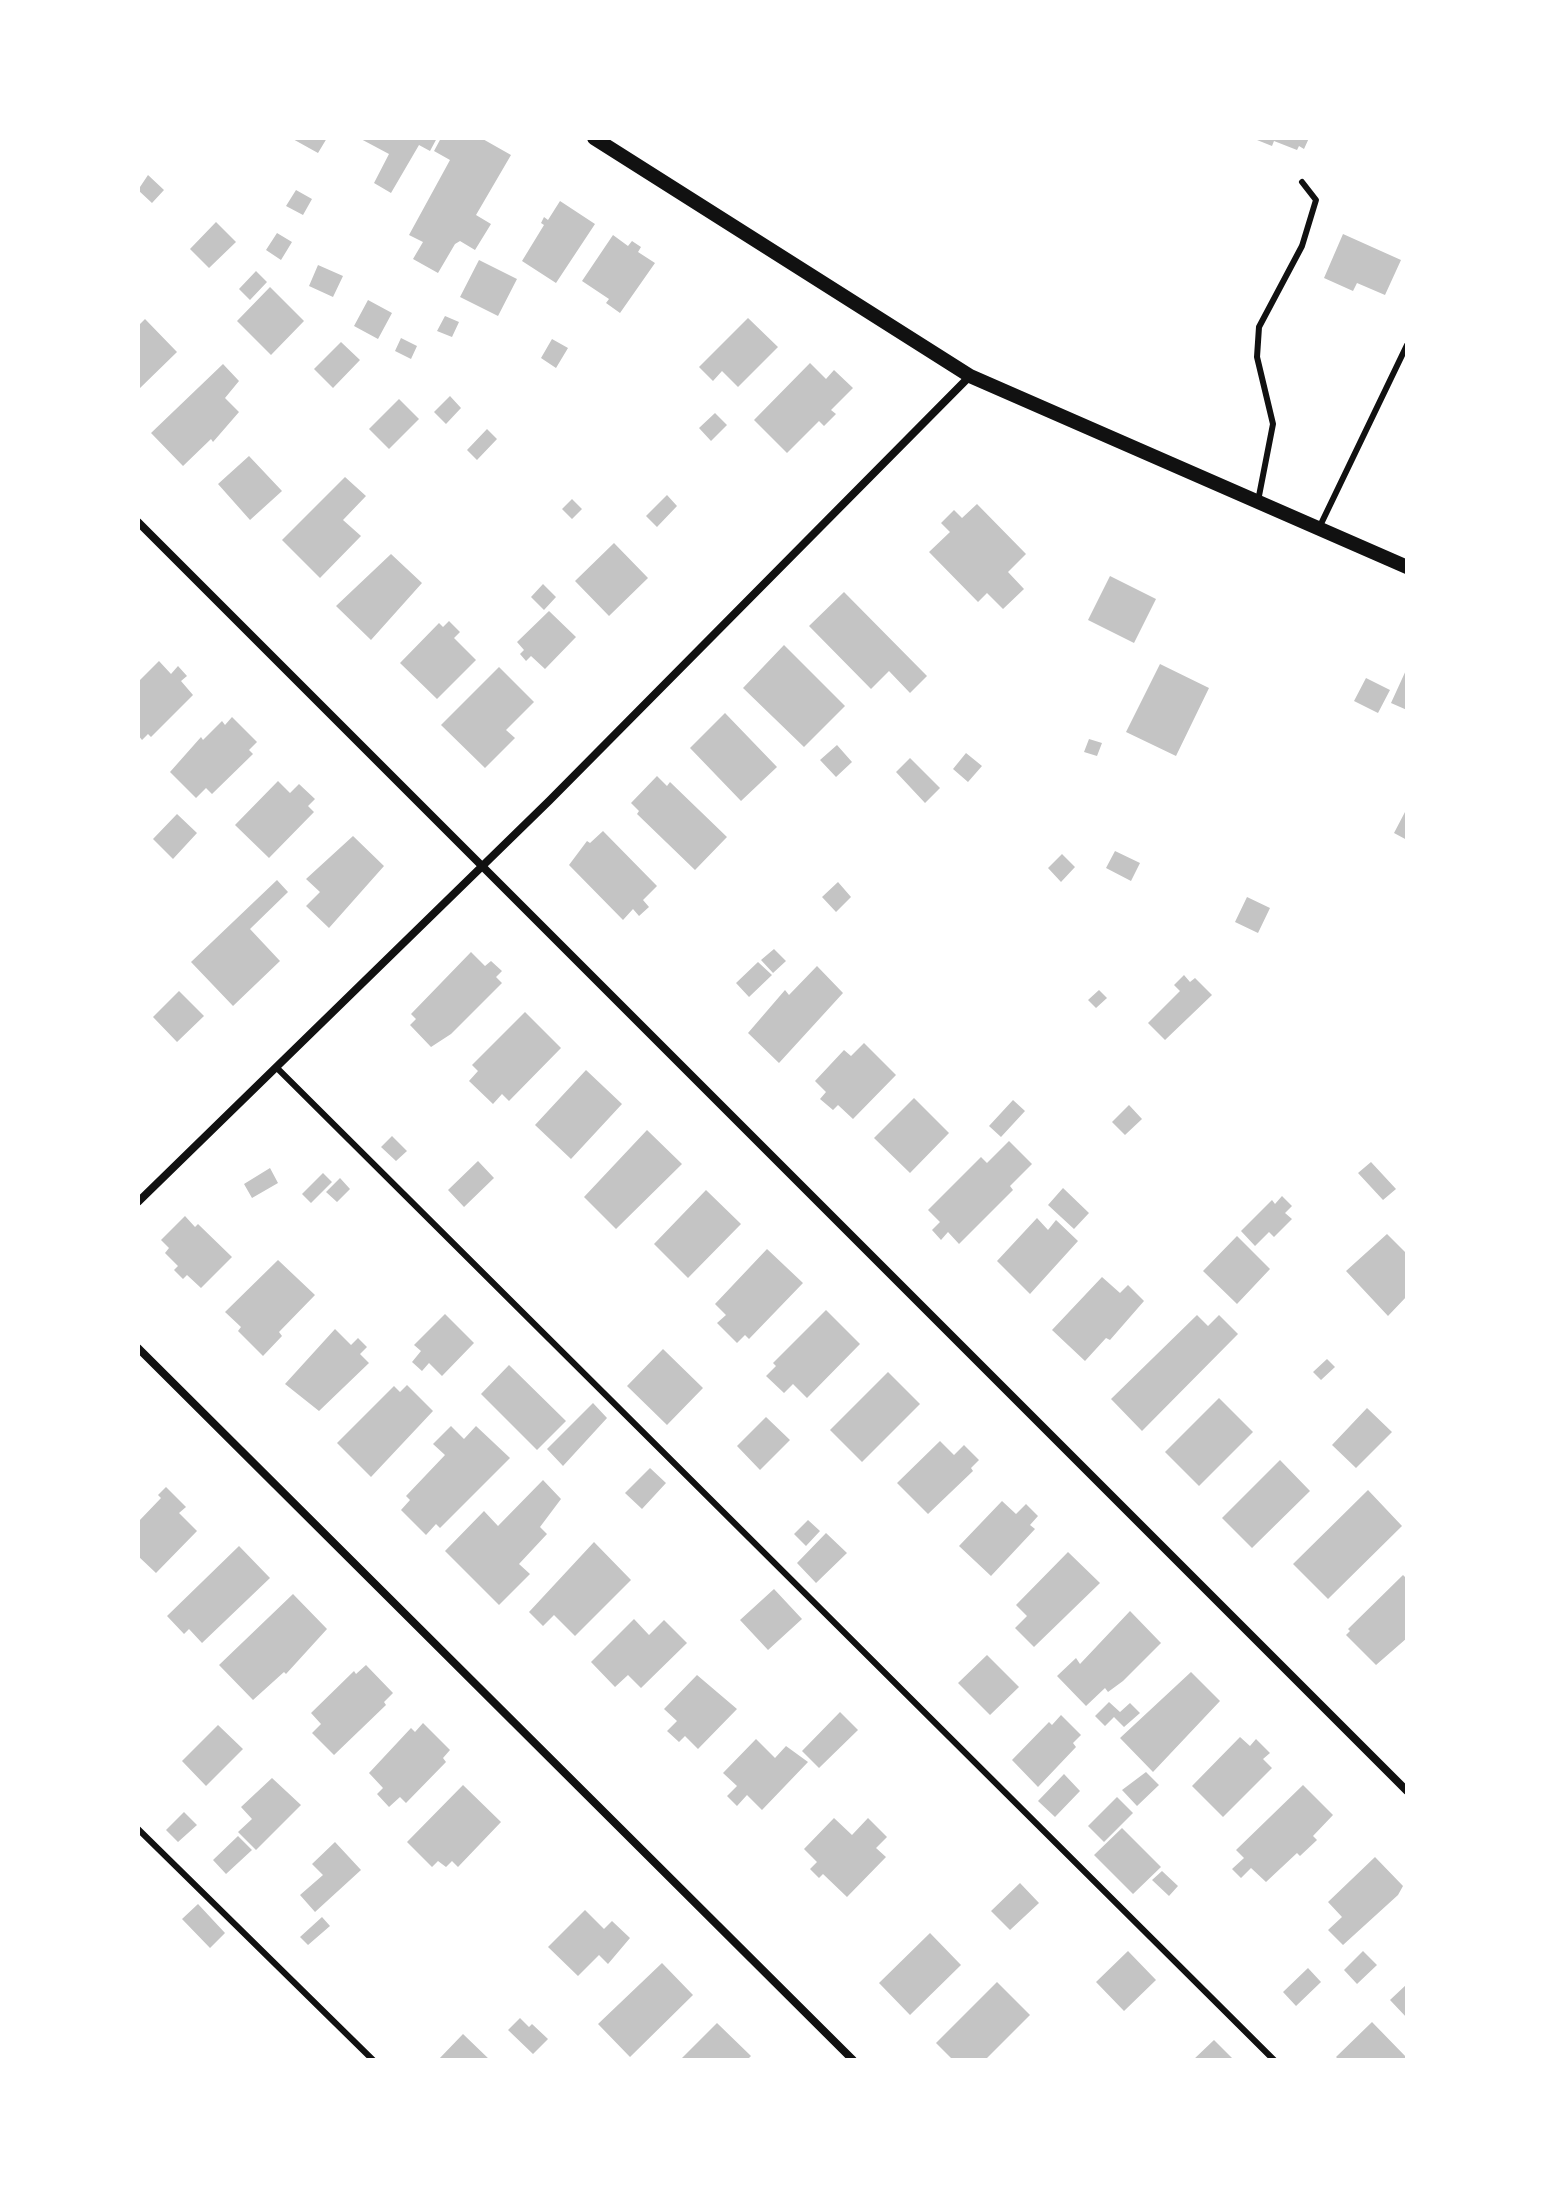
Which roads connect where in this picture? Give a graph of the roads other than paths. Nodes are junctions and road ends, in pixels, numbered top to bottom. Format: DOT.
graph roads {
  1 [pos="594,138"];
  2 [pos="613,144"];
  3 [pos="1302,182"];
  4 [pos="1407,345"];
  5 [pos="970,376"];
  6 [pos="1258,501"];
  7 [pos="138,522"];
  8 [pos="1319,528"];
  9 [pos="1407,567"];
  10 [pos="481,866"];
  11 [pos="276,1067"];
  12 [pos="138,1202"];
  13 [pos="138,1348"];
  14 [pos="1407,1791"];
  15 [pos="138,1829"];
  16 [pos="373,2060"];
  17 [pos="853,2060"];
  18 [pos="1274,2060"];
  1 -- 2 [label="street"];
  2 -- 5 [label="street"];
  3 -- 6 [label="lane"];
  4 -- 8 [label="lane"];
  5 -- 6 [label="street"];
  5 -- 10 [label="street"];
  6 -- 8 [label="street"];
  7 -- 10 [label="street"];
  8 -- 9 [label="street"];
  10 -- 11 [label="street"];
  10 -- 14 [label="street"];
  11 -- 12 [label="street"];
  11 -- 18 [label="lane"];
  13 -- 17 [label="street"];
  15 -- 16 [label="lane"];
}
